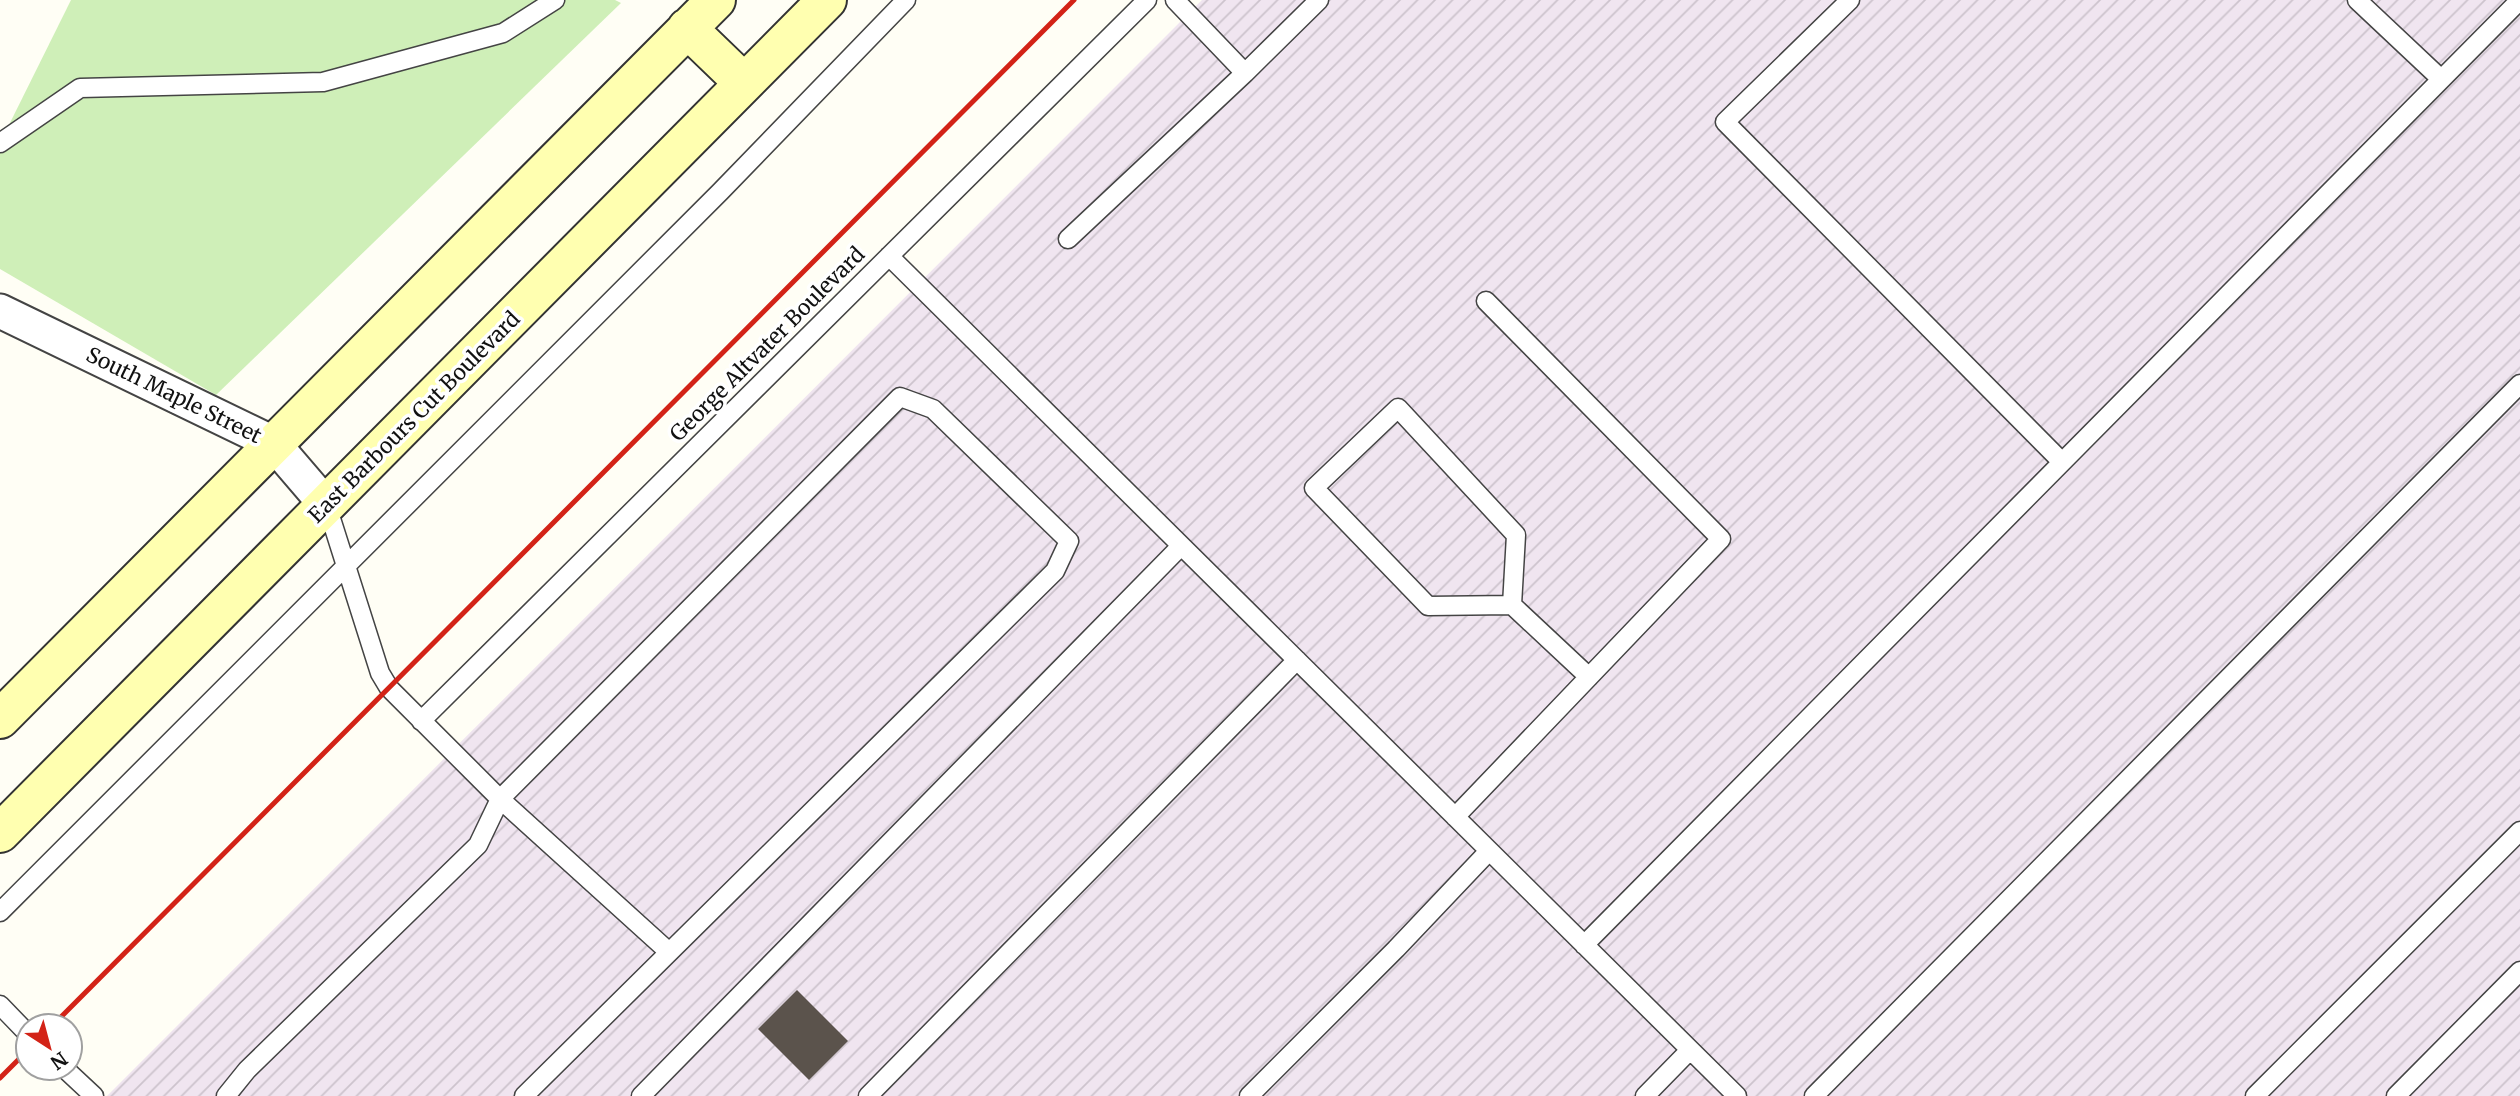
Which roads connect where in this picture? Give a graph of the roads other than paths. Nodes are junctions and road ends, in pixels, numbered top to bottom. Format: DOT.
graph roads {
  1 [pos="555,0"];
  2 [pos="716,0"];
  3 [pos="827,0"];
  4 [pos="906,0"];
  5 [pos="1147,0"];
  6 [pos="1175,0"];
  7 [pos="1319,0"];
  8 [pos="1850,0"];
  9 [pos="2357,0"];
  10 [pos="2520,0"];
  11 [pos="687,28"];
  12 [pos="1245,73"];
  13 [pos="2441,79"];
  14 [pos="744,83"];
  15 [pos="0,142"];
  16 [pos="1068,239"];
  17 [pos="889,256"];
  18 [pos="1486,301"];
  19 [pos="0,311"];
  20 [pos="2520,384"];
  21 [pos="273,443"];
  22 [pos="2062,462"];
  23 [pos="327,506"];
  24 [pos="1181,545"];
  25 [pos="346,567"];
  26 [pos="1512,605"];
  27 [pos="1297,660"];
  28 [pos="1590,677"];
  29 [pos="0,719"];
  30 [pos="421,721"];
  31 [pos="500,799"];
  32 [pos="1455,817"];
  33 [pos="2520,831"];
  34 [pos="0,833"];
  35 [pos="1489,850"];
  36 [pos="0,912"];
  37 [pos="1584,945"];
  38 [pos="669,952"];
  39 [pos="2520,971"];
  40 [pos="0,1005"];
  41 [pos="14,1020"];
  42 [pos="1690,1050"];
  43 [pos="79,1082"];
  44 [pos="94,1096"];
  45 [pos="226,1096"];
  46 [pos="524,1096"];
  47 [pos="641,1096"];
  48 [pos="867,1096"];
  49 [pos="1249,1096"];
  50 [pos="1644,1096"];
  51 [pos="1737,1096"];
  52 [pos="1815,1096"];
  53 [pos="2255,1096"];
  54 [pos="2396,1096"];
  1 -- 15 [label="lane"];
  2 -- 11 [label="street"];
  3 -- 14 [label="street, East Barbours Cut Boulevard"];
  4 -- 25 [label="lane"];
  5 -- 17 [label="lane, George Altvater Boulevard"];
  6 -- 12 [label="lane"];
  7 -- 12 [label="lane"];
  8 -- 22 [label="lane"];
  9 -- 13 [label="lane"];
  10 -- 13 [label="lane"];
  11 -- 14 [label="street"];
  11 -- 21 [label="street"];
  12 -- 16 [label="lane"];
  13 -- 22 [label="lane"];
  14 -- 23 [label="street, East Barbours Cut Boulevard"];
  17 -- 24 [label="lane"];
  17 -- 30 [label="lane, George Altvater Boulevard"];
  18 -- 28 [label="lane"];
  19 -- 21 [label="street, South Maple Street"];
  20 -- 52 [label="lane"];
  21 -- 23 [label="street, South Maple Street"];
  21 -- 29 [label="street"];
  22 -- 37 [label="lane"];
  23 -- 25 [label="lane"];
  23 -- 34 [label="street, East Barbours Cut Boulevard"];
  24 -- 27 [label="lane"];
  24 -- 47 [label="lane"];
  25 -- 30 [label="lane"];
  25 -- 36 [label="lane"];
  26 -- 26 [label="lane"];
  26 -- 28 [label="lane"];
  27 -- 32 [label="lane"];
  27 -- 48 [label="lane"];
  28 -- 32 [label="lane"];
  30 -- 31 [label="lane"];
  31 -- 38 [label="lane"];
  31 -- 38 [label="lane"];
  31 -- 45 [label="lane"];
  32 -- 35 [label="lane"];
  33 -- 53 [label="lane"];
  35 -- 37 [label="lane"];
  35 -- 49 [label="lane"];
  37 -- 42 [label="lane"];
  38 -- 46 [label="lane"];
  39 -- 54 [label="lane"];
  40 -- 41 [label="lane"];
  42 -- 50 [label="lane"];
  42 -- 51 [label="lane"];
  43 -- 44 [label="lane"];
}
